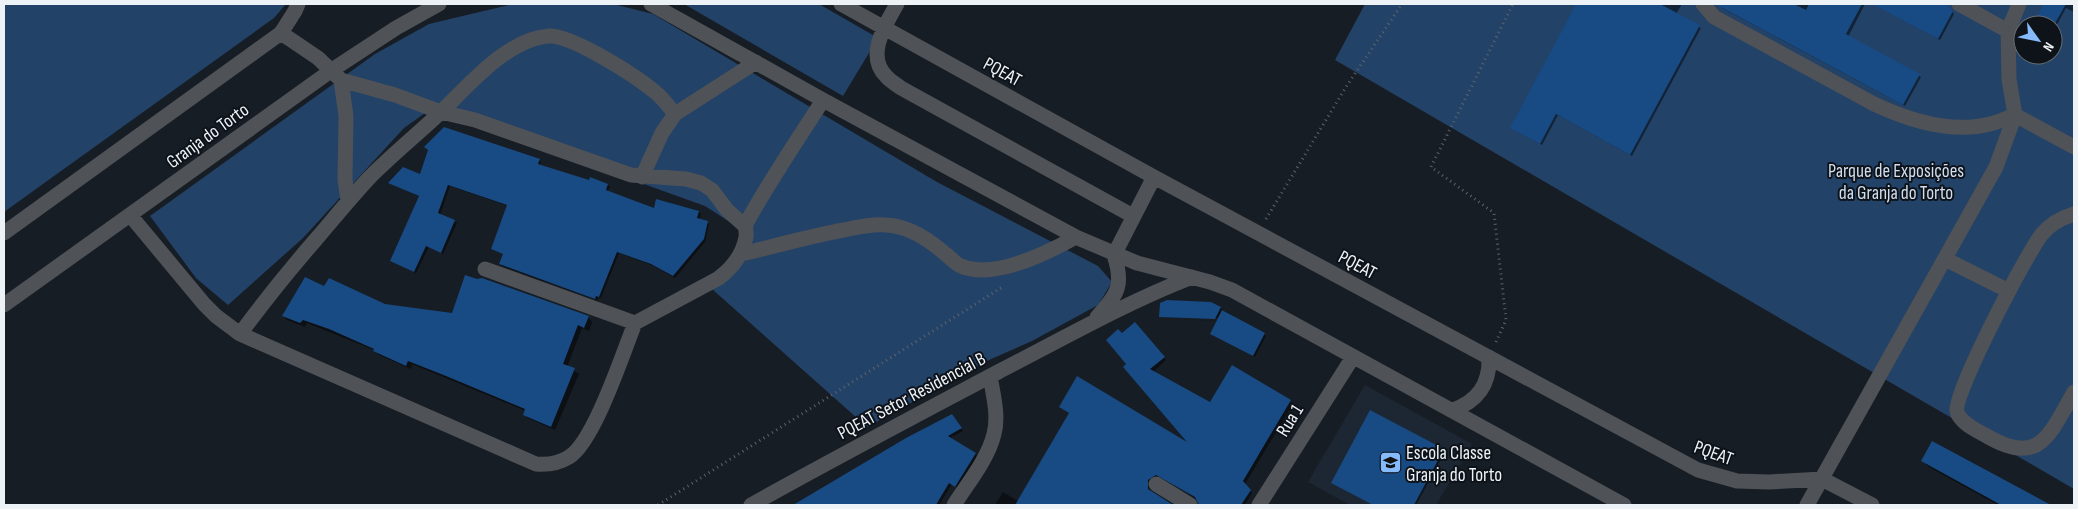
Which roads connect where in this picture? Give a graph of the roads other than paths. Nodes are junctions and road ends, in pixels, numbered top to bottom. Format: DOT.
graph roads {
  1 [pos="298,4"];
  2 [pos="439,4"];
  3 [pos="651,4"];
  4 [pos="841,4"];
  5 [pos="897,4"];
  6 [pos="1703,4"];
  7 [pos="1959,4"];
  8 [pos="2019,4"];
  9 [pos="884,27"];
  10 [pos="2008,31"];
  11 [pos="281,33"];
  12 [pos="756,62"];
  13 [pos="337,75"];
  14 [pos="823,100"];
  15 [pos="441,112"];
  16 [pos="675,114"];
  17 [pos="2015,115"];
  18 [pos="2074,147"];
  19 [pos="642,177"];
  20 [pos="1154,178"];
  21 [pos="348,200"];
  22 [pos="2074,214"];
  23 [pos="130,215"];
  24 [pos="1133,216"];
  25 [pos="745,226"];
  26 [pos="4,233"];
  27 [pos="1076,237"];
  28 [pos="741,254"];
  29 [pos="1114,255"];
  30 [pos="1945,259"];
  31 [pos="485,269"];
  32 [pos="1192,277"];
  33 [pos="2009,290"];
  34 [pos="4,305"];
  35 [pos="635,323"];
  36 [pos="1091,323"];
  37 [pos="240,334"];
  38 [pos="1353,357"];
  39 [pos="1489,357"];
  40 [pos="990,376"];
  41 [pos="2074,392"];
  42 [pos="1453,410"];
  43 [pos="1822,479"];
  44 [pos="1156,484"];
  45 [pos="751,505"];
  46 [pos="954,505"];
  47 [pos="1190,505"];
  48 [pos="1259,505"];
  49 [pos="1624,505"];
  50 [pos="1807,505"];
  51 [pos="1872,505"];
  1 -- 11 [label="street, Granja do Torto"];
  2 -- 13 [label="street, Granja do Torto"];
  3 -- 12 [label="street"];
  4 -- 9 [label="street, PQEAT"];
  5 -- 9 [label="street"];
  6 -- 17 [label="street"];
  7 -- 10 [label="street"];
  8 -- 10 [label="street"];
  9 -- 20 [label="street, PQEAT"];
  9 -- 24 [label="street"];
  10 -- 17 [label="street"];
  11 -- 13 [label="street"];
  11 -- 26 [label="street, Granja do Torto"];
  12 -- 14 [label="street"];
  12 -- 16 [label="street"];
  13 -- 15 [label="street"];
  13 -- 21 [label="street"];
  13 -- 23 [label="street, Granja do Torto"];
  14 -- 25 [label="street"];
  14 -- 27 [label="street"];
  15 -- 16 [label="street"];
  15 -- 19 [label="street"];
  15 -- 21 [label="street"];
  16 -- 19 [label="street"];
  17 -- 18 [label="street"];
  17 -- 30 [label="street"];
  19 -- 25 [label="street"];
  20 -- 24 [label="street"];
  20 -- 39 [label="street, PQEAT"];
  21 -- 37 [label="street"];
  22 -- 33 [label="street"];
  23 -- 34 [label="street, Granja do Torto"];
  23 -- 37 [label="street"];
  24 -- 29 [label="street"];
  25 -- 28 [label="street"];
  27 -- 28 [label="street"];
  27 -- 29 [label="street"];
  28 -- 35 [label="street"];
  29 -- 32 [label="street"];
  29 -- 36 [label="street"];
  30 -- 33 [label="street"];
  30 -- 43 [label="street"];
  31 -- 35 [label="street"];
  32 -- 36 [label="street, PQEAT Setor Residencial B"];
  32 -- 38 [label="street"];
  33 -- 41 [label="street"];
  35 -- 37 [label="street"];
  36 -- 40 [label="street, PQEAT Setor Residencial B"];
  38 -- 42 [label="street"];
  38 -- 48 [label="street, Rua 1"];
  39 -- 42 [label="street"];
  39 -- 43 [label="street, PQEAT"];
  40 -- 45 [label="street, PQEAT Setor Residencial B"];
  40 -- 46 [label="street"];
  42 -- 49 [label="street"];
  43 -- 50 [label="street"];
  43 -- 51 [label="street, PQEAT"];
  44 -- 47 [label="street"];
}
